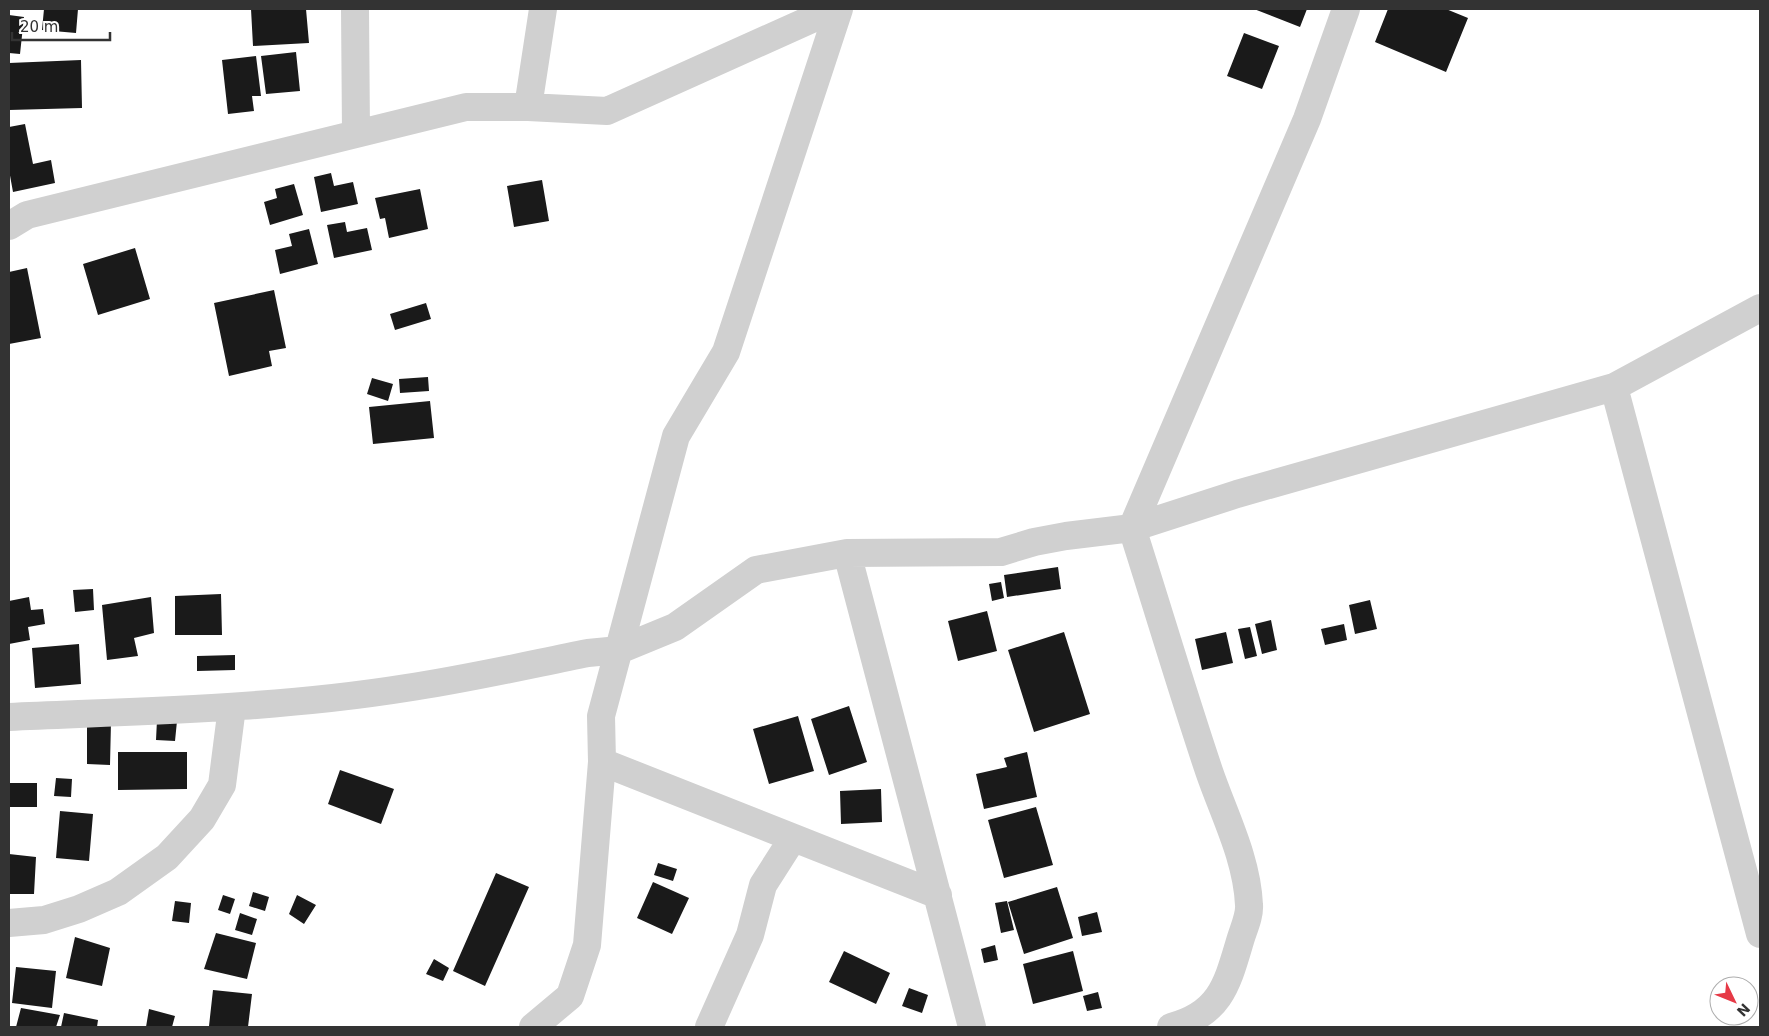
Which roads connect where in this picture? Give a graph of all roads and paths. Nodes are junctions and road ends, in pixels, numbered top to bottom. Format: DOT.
graph roads {
  1 [pos="355,9"];
  2 [pos="543,9"];
  3 [pos="834,9"];
  4 [pos="839,9"];
  5 [pos="1346,9"];
  6 [pos="528,107"];
  7 [pos="356,133"];
  8 [pos="9,226"];
  9 [pos="1760,308"];
  10 [pos="1614,387"];
  11 [pos="1132,528"];
  12 [pos="847,553"];
  13 [pos="619,650"];
  14 [pos="232,708"];
  15 [pos="9,717"];
  16 [pos="602,762"];
  17 [pos="794,838"];
  18 [pos="1752,867"];
  19 [pos="938,895"];
  20 [pos="9,923"];
  21 [pos="1760,934"];
  22 [pos="533,1027"];
  23 [pos="709,1027"];
  24 [pos="972,1027"];
  25 [pos="1172,1027"];
  1 -- 7 [label="street"];
  2 -- 6 [label="street"];
  3 -- 6 [label="street"];
  4 -- 13 [label="street"];
  5 -- 11 [label="street"];
  6 -- 7 [label="street"];
  7 -- 8 [label="street"];
  9 -- 10 [label="street"];
  10 -- 11 [label="street"];
  10 -- 18 [label="street"];
  11 -- 12 [label="street"];
  11 -- 25 [label="street"];
  12 -- 13 [label="street"];
  12 -- 19 [label="street"];
  13 -- 14 [label="street"];
  13 -- 16 [label="street"];
  14 -- 15 [label="street"];
  14 -- 20 [label="street"];
  16 -- 17 [label="street"];
  16 -- 22 [label="street"];
  17 -- 19 [label="street"];
  17 -- 23 [label="street"];
  18 -- 21 [label="street"];
  19 -- 24 [label="street"];
}
